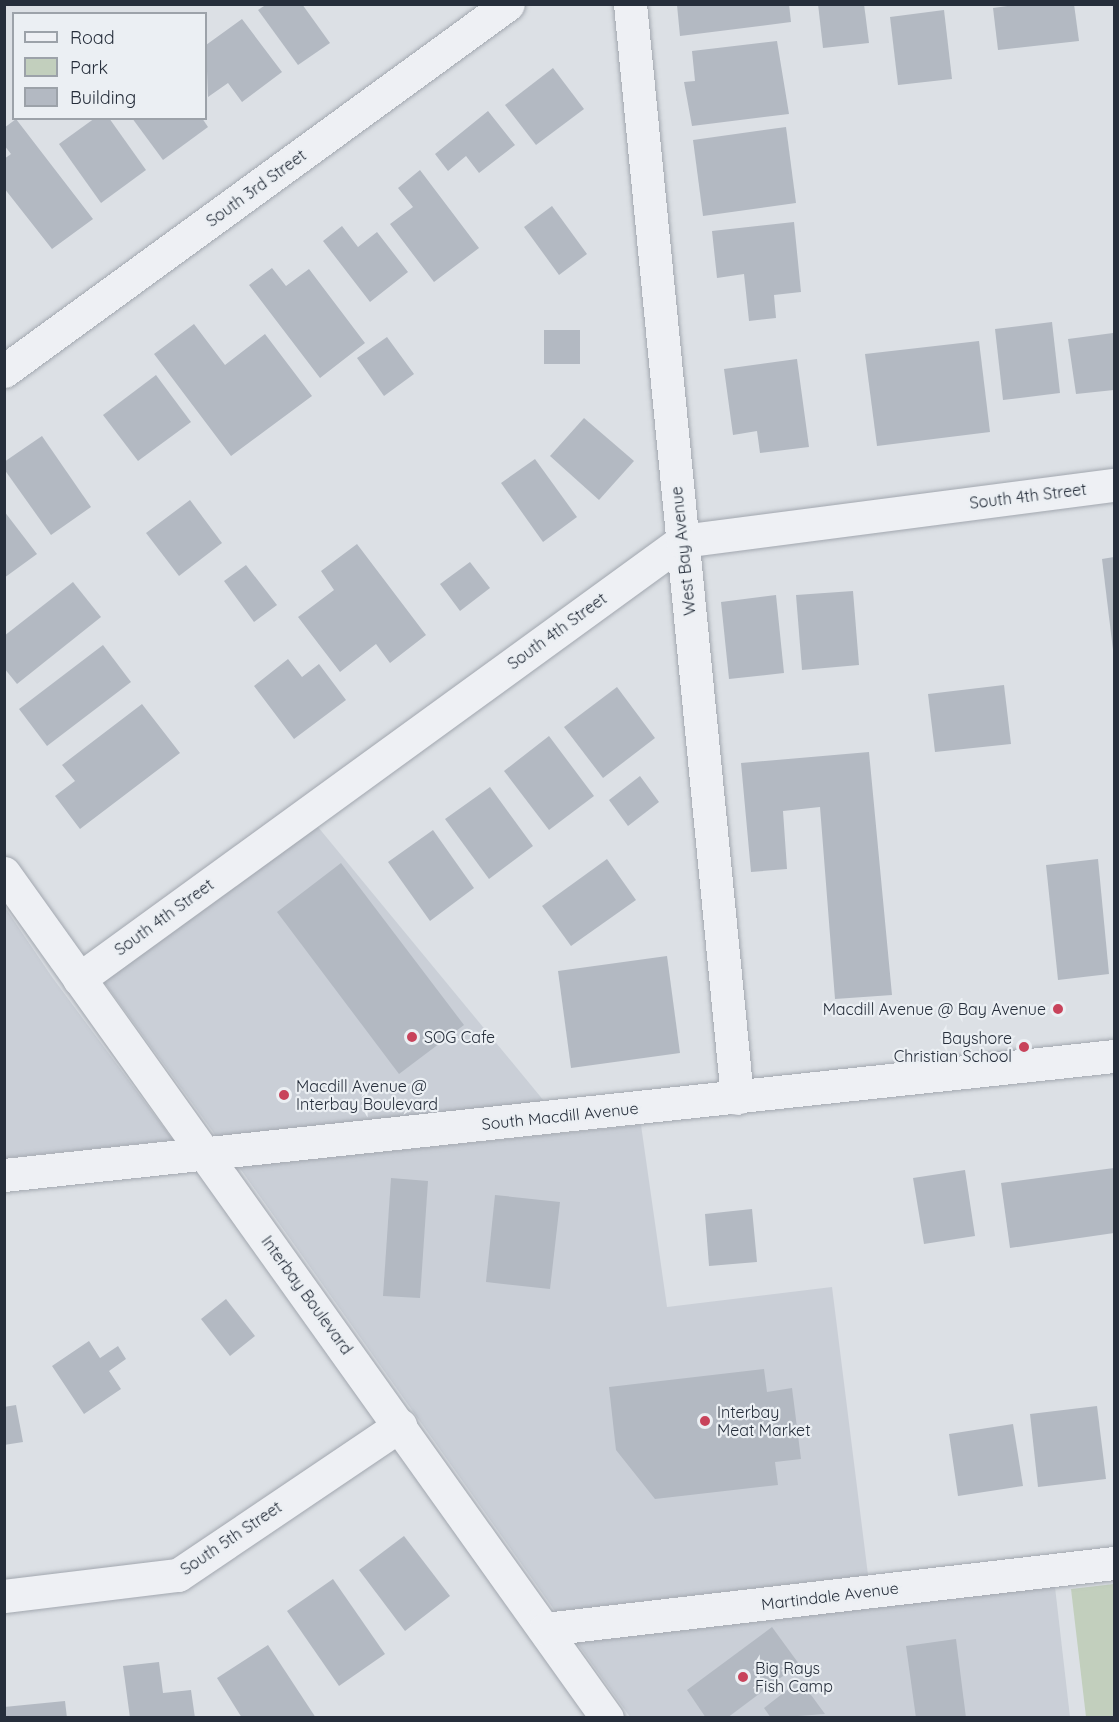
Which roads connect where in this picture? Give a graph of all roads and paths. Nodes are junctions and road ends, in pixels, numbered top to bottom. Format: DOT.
graph roads {
  1 [pos="508,4"];
  2 [pos="630,4"];
  3 [pos="4,370"];
  4 [pos="1114,485"];
  5 [pos="682,541"];
  6 [pos="4,873"];
  7 [pos="79,979"];
  8 [pos="1114,1056"];
  9 [pos="737,1098"];
  10 [pos="206,1154"];
  11 [pos="4,1175"];
  12 [pos="400,1425"];
  13 [pos="1114,1563"];
  14 [pos="4,1596"];
  15 [pos="545,1629"];
  16 [pos="607,1718"];
  1 -- 3 [label="street, South 3rd Street"];
  2 -- 5 [label="street, West Bay Avenue"];
  4 -- 5 [label="street, South 4th Street"];
  5 -- 7 [label="street, South 4th Street"];
  5 -- 9 [label="street, West Bay Avenue"];
  6 -- 7 [label="street, Interbay Boulevard"];
  7 -- 10 [label="street, Interbay Boulevard"];
  8 -- 9 [label="street, South Macdill Avenue"];
  9 -- 10 [label="street, South Macdill Avenue"];
  10 -- 11 [label="street, South Macdill Avenue"];
  10 -- 12 [label="street, Interbay Boulevard"];
  12 -- 14 [label="street, South 5th Street"];
  12 -- 15 [label="street, Interbay Boulevard"];
  13 -- 15 [label="street, Martindale Avenue"];
  15 -- 16 [label="street, Interbay Boulevard"];
}
